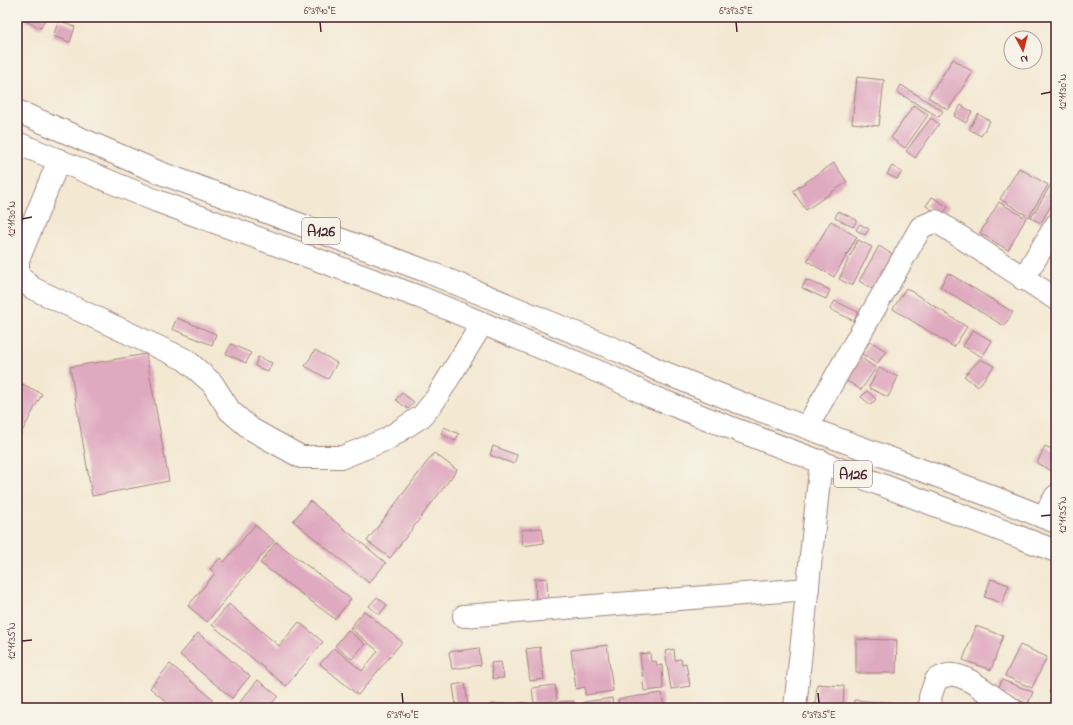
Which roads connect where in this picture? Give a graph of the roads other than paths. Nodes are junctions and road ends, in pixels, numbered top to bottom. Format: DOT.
graph roads {
  1 [pos="17,111"];
  2 [pos="17,143"];
  3 [pos="59,160"];
  4 [pos="1056,225"];
  5 [pos="1023,279"];
  6 [pos="1056,299"];
  7 [pos="482,324"];
  8 [pos="807,427"];
  9 [pos="821,461"];
  10 [pos="1056,496"];
  11 [pos="1049,520"];
  12 [pos="1056,551"];
  13 [pos="808,589"];
  14 [pos="464,616"];
  15 [pos="997,706"];
  16 [pos="795,708"];
  17 [pos="931,708"];
  1 -- 8 [label="main road, A126"];
  2 -- 3 [label="main road, A126"];
  3 -- 7 [label="main road, A126"];
  3 -- 7 [label="main road"];
  4 -- 5 [label="main road"];
  5 -- 6 [label="main road"];
  5 -- 8 [label="main road"];
  7 -- 9 [label="main road, A126"];
  8 -- 11 [label="main road, A126"];
  9 -- 12 [label="main road, A126"];
  9 -- 13 [label="main road"];
  10 -- 11 [label="main road"];
  13 -- 14 [label="main road"];
  13 -- 16 [label="main road"];
  15 -- 17 [label="main road"];
}
